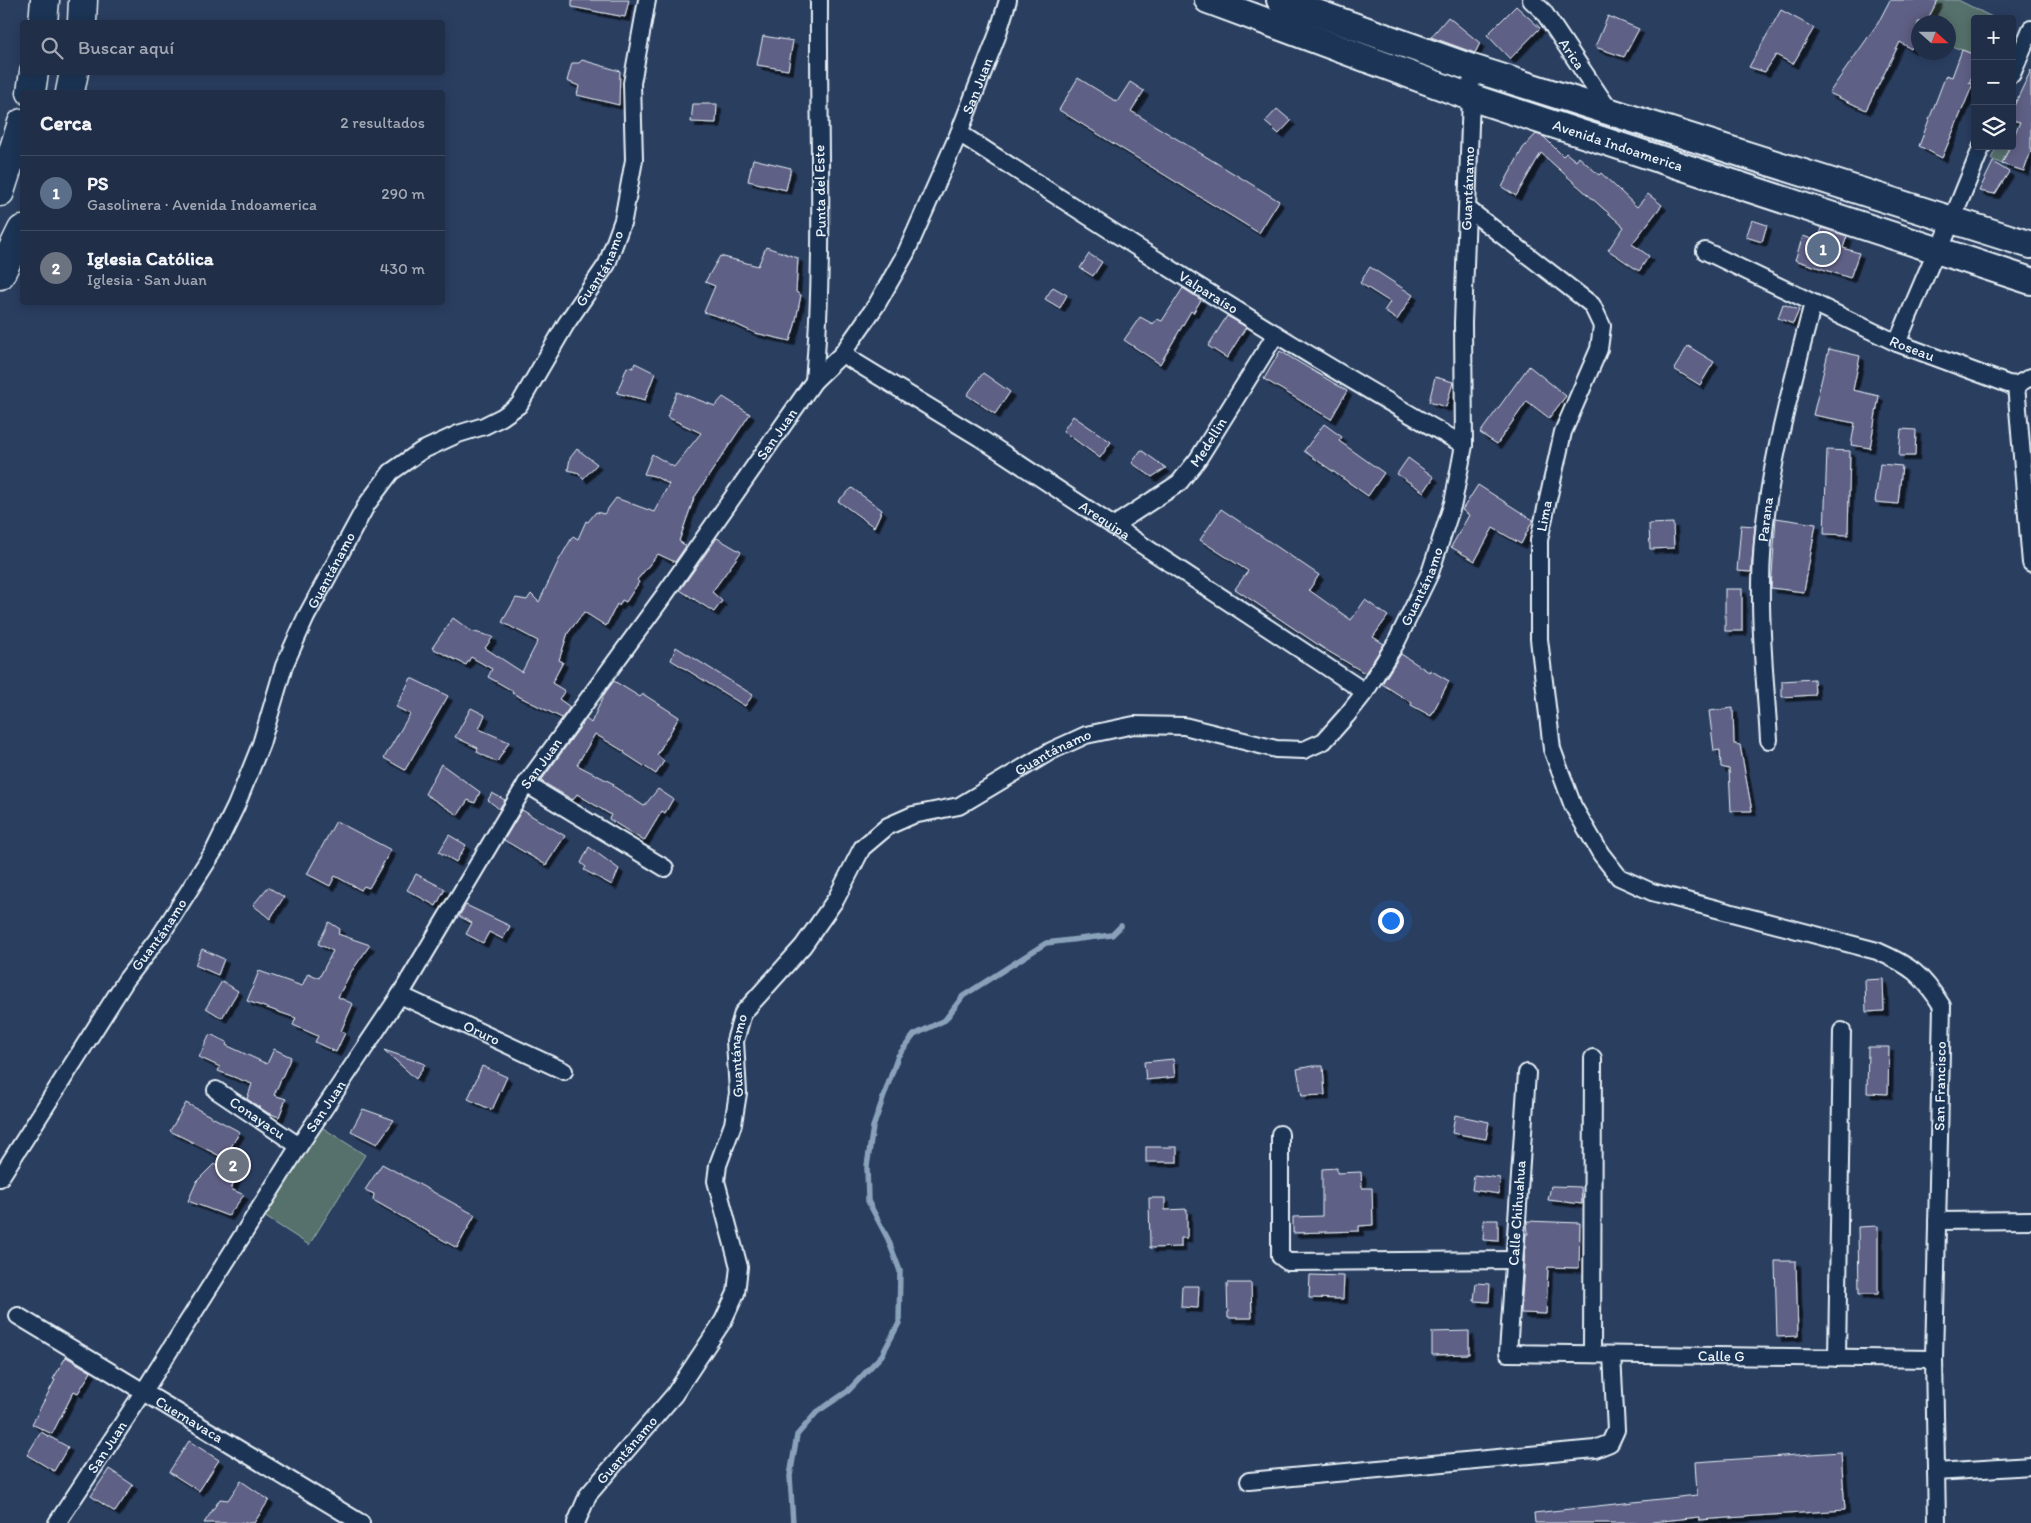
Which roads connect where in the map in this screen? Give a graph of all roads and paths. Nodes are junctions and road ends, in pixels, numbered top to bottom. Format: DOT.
graph roads {
  1 [pos="45,0"];
  2 [pos="82,0"];
  3 [pos="647,0"];
  4 [pos="819,0"];
  5 [pos="1008,0"];
  6 [pos="1208,0"];
  7 [pos="1280,0"];
  8 [pos="1531,0"];
  9 [pos="42,20"];
  10 [pos="82,20"];
  11 [pos="2031,29"];
  12 [pos="2016,65"];
  13 [pos="1472,68"];
  14 [pos="34,75"];
  15 [pos="73,75"];
  16 [pos="31,90"];
  17 [pos="70,90"];
  18 [pos="1470,97"];
  19 [pos="1610,110"];
  20 [pos="20,129"];
  21 [pos="959,133"];
  22 [pos="1980,150"];
  23 [pos="0,192"];
  24 [pos="1468,209"];
  25 [pos="1953,219"];
  26 [pos="20,234"];
  27 [pos="2031,245"];
  28 [pos="1705,251"];
  29 [pos="1939,252"];
  30 [pos="0,276"];
  31 [pos="2031,281"];
  32 [pos="1812,303"];
  33 [pos="1276,334"];
  34 [pos="1897,343"];
  35 [pos="842,354"];
  36 [pos="2031,377"];
  37 [pos="814,381"];
  38 [pos="2016,385"];
  39 [pos="1464,445"];
  40 [pos="1113,526"];
  41 [pos="2031,563"];
  42 [pos="1365,692"];
  43 [pos="1769,740"];
  44 [pos="526,784"];
  45 [pos="665,868"];
  46 [pos="1619,877"];
  47 [pos="400,995"];
  48 [pos="1842,1031"];
  49 [pos="1593,1058"];
  50 [pos="564,1071"];
  51 [pos="1527,1074"];
  52 [pos="216,1090"];
  53 [pos="1280,1134"];
  54 [pos="299,1146"];
  55 [pos="0,1178"];
  56 [pos="2031,1220"];
  57 [pos="1938,1221"];
  58 [pos="1514,1260"];
  59 [pos="18,1316"];
  60 [pos="1508,1353"];
  61 [pos="1592,1354"];
  62 [pos="1612,1354"];
  63 [pos="1837,1358"];
  64 [pos="1934,1359"];
  65 [pos="144,1391"];
  66 [pos="2031,1466"];
  67 [pos="1936,1472"];
  68 [pos="1249,1480"];
  69 [pos="57,1523"];
  70 [pos="361,1523"];
  71 [pos="576,1523"];
  72 [pos="1937,1523"];
  1 -- 9 [label="highway"];
  2 -- 10 [label="highway"];
  3 -- 55 [label="street, Guantánamo"];
  4 -- 37 [label="street, Punta del Este"];
  5 -- 21 [label="street, San Juan"];
  6 -- 18 [label="main road, Avenida Indoamerica"];
  7 -- 13 [label="main road, Avenida Indoamerica"];
  8 -- 19 [label="street, Arica"];
  11 -- 12 [label="street"];
  13 -- 18 [label="street, Guantánamo"];
  13 -- 19 [label="main road, Avenida Indoamerica"];
  14 -- 16 [label="highway"];
  15 -- 17 [label="highway"];
  18 -- 24 [label="street, Guantánamo"];
  18 -- 29 [label="main road, Avenida Indoamerica"];
  19 -- 25 [label="main road, Avenida Indoamerica"];
  20 -- 23 [label="highway"];
  21 -- 33 [label="street, Valparaíso"];
  21 -- 35 [label="street, San Juan"];
  22 -- 25 [label="street"];
  24 -- 39 [label="street, Guantánamo"];
  24 -- 46 [label="street, Lima"];
  25 -- 27 [label="main road, Avenida Indoamerica"];
  25 -- 29 [label="street"];
  26 -- 30 [label="highway"];
  28 -- 32 [label="street, Roseau"];
  29 -- 31 [label="main road, Avenida Indoamerica"];
  29 -- 34 [label="street"];
  32 -- 34 [label="street, Roseau"];
  32 -- 43 [label="street, Parana"];
  33 -- 39 [label="street, Valparaíso"];
  33 -- 40 [label="street, Medellin"];
  34 -- 38 [label="street, Roseau"];
  35 -- 37 [label="street, San Juan"];
  35 -- 40 [label="street, Arequipa"];
  36 -- 38 [label="street"];
  37 -- 44 [label="street, San Juan"];
  38 -- 41 [label="street"];
  39 -- 42 [label="street, Guantánamo"];
  40 -- 42 [label="street, Arequipa"];
  42 -- 71 [label="street, Guantánamo"];
  44 -- 45 [label="street"];
  44 -- 47 [label="street, San Juan"];
  46 -- 57 [label="street, San Francisco"];
  47 -- 50 [label="street, Oruro"];
  47 -- 54 [label="street, San Juan"];
  48 -- 63 [label="street"];
  49 -- 61 [label="street"];
  51 -- 58 [label="street, Calle Chihuahua"];
  52 -- 54 [label="street, Conayacu"];
  53 -- 58 [label="street"];
  54 -- 65 [label="street, San Juan"];
  56 -- 57 [label="street"];
  57 -- 64 [label="street, San Francisco"];
  58 -- 60 [label="street, Calle Chihuahua"];
  59 -- 65 [label="street, Cuernavaca"];
  60 -- 61 [label="street, Calle G"];
  61 -- 62 [label="street, Calle G"];
  62 -- 63 [label="street, Calle G"];
  62 -- 68 [label="street"];
  63 -- 64 [label="street, Calle G"];
  64 -- 67 [label="street, San Francisco"];
  65 -- 69 [label="street, San Juan"];
  65 -- 70 [label="street, Cuernavaca"];
  66 -- 67 [label="street"];
  67 -- 72 [label="street, San Francisco"];
}
